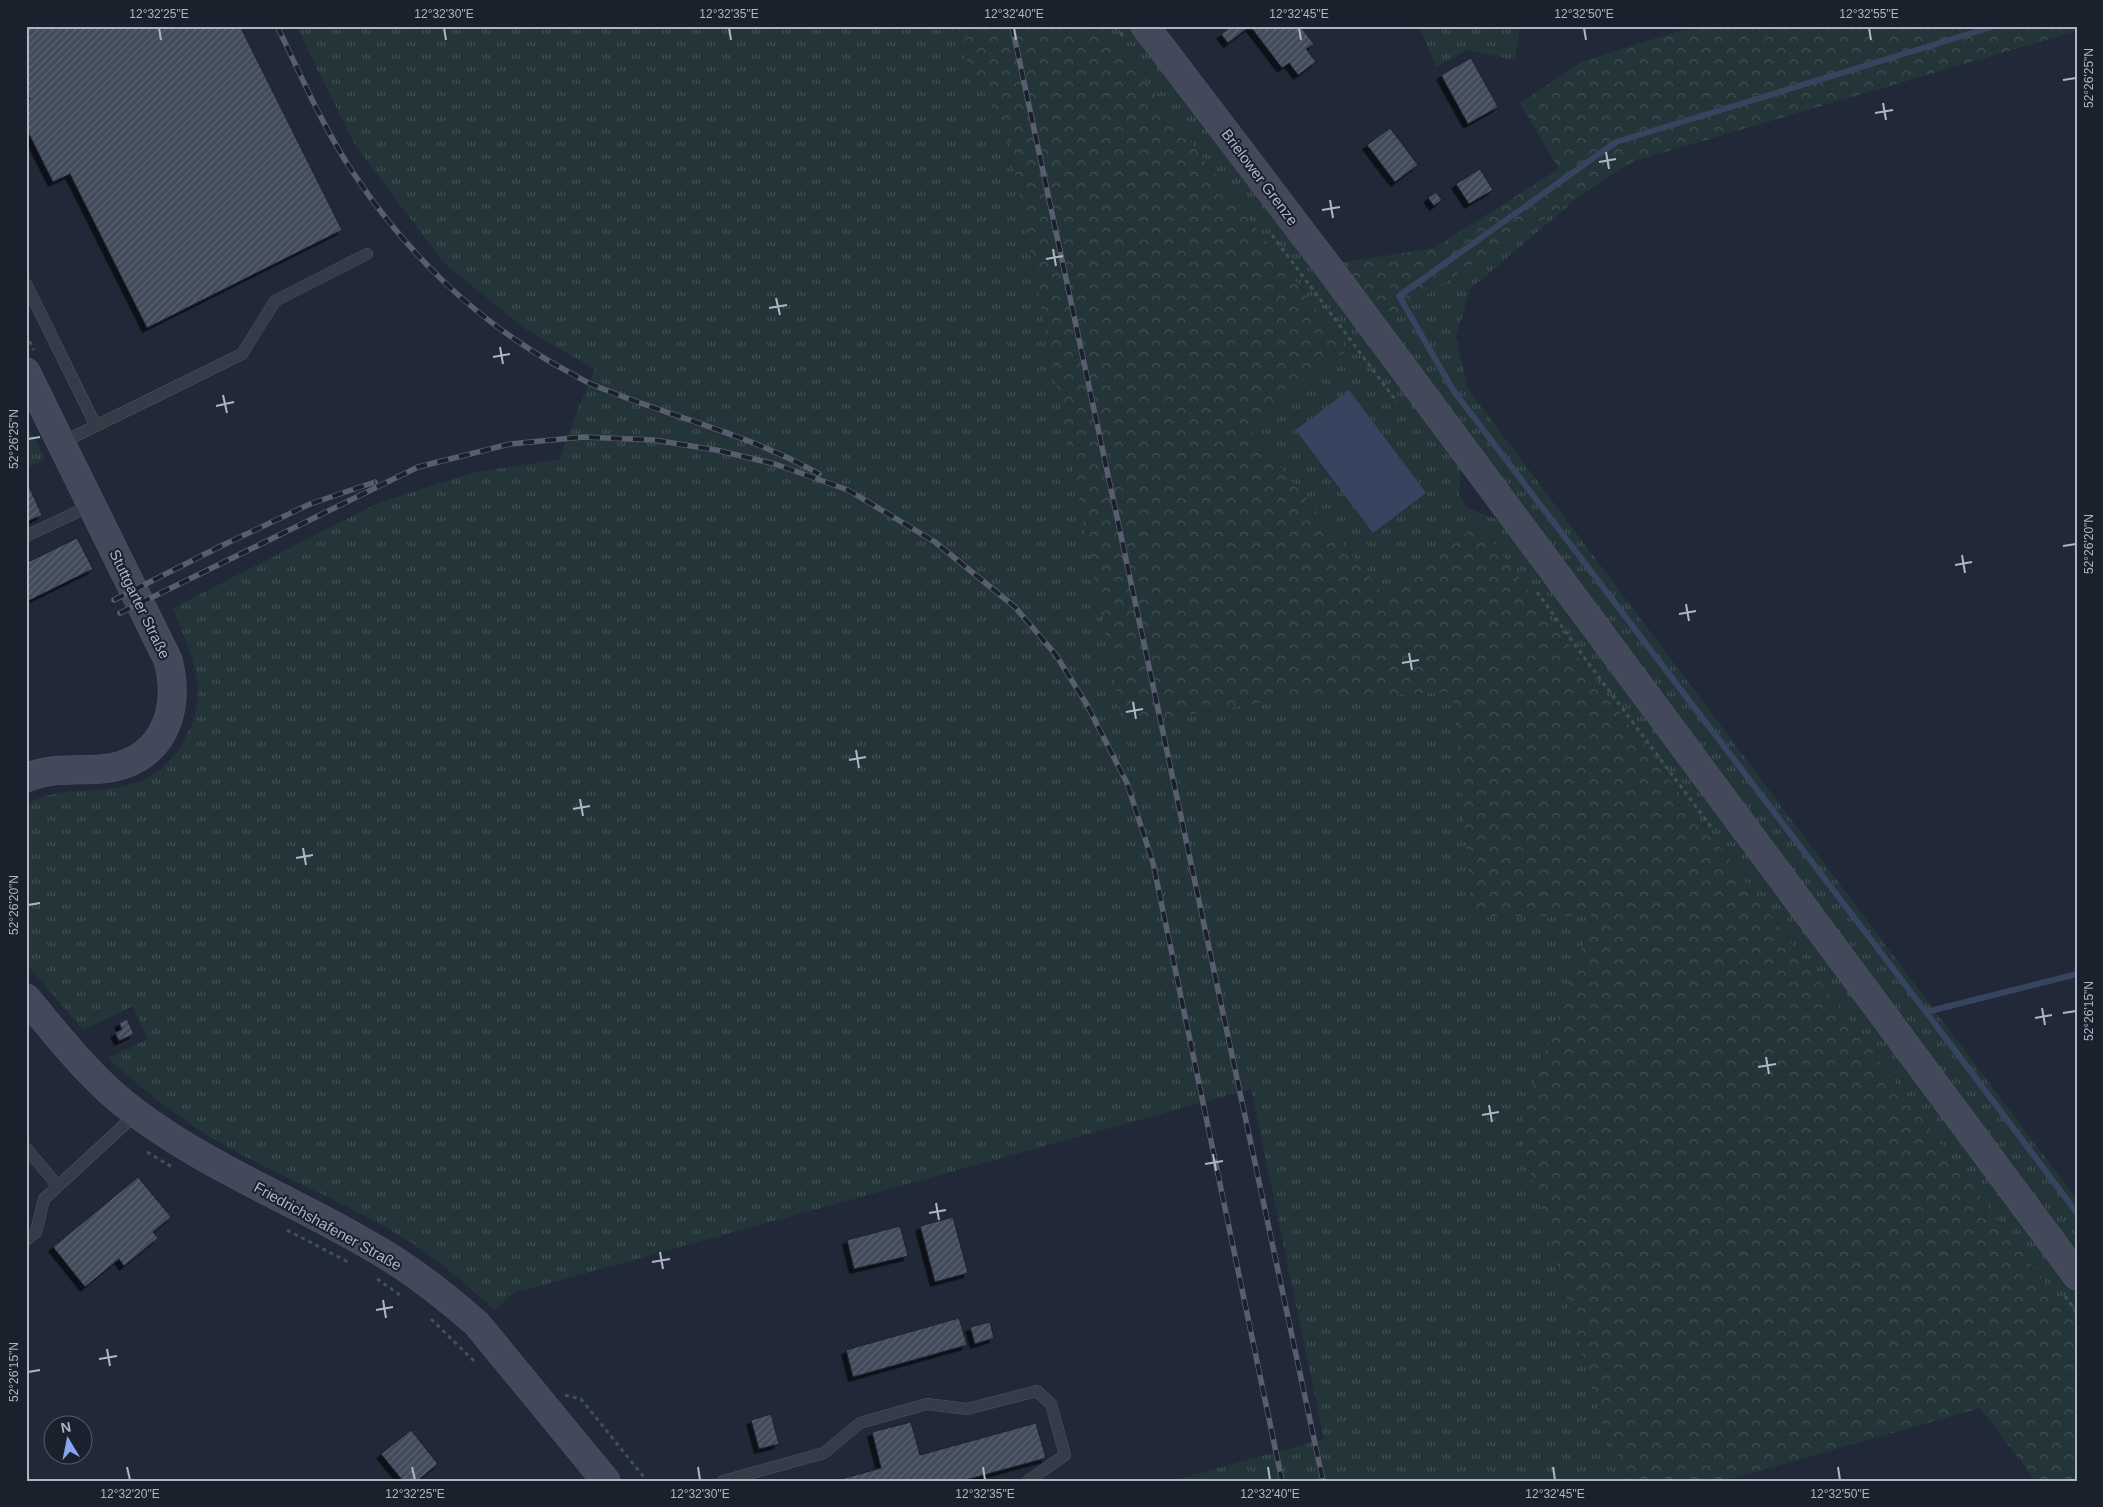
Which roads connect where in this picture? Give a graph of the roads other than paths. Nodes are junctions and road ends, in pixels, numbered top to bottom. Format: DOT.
graph roads {
  1 [pos="1146,26"];
  2 [pos="367,254"];
  3 [pos="26,284"];
  4 [pos="26,372"];
  5 [pos="96,426"];
  6 [pos="62,442"];
  7 [pos="92,505"];
  8 [pos="26,536"];
  9 [pos="26,778"];
  10 [pos="26,998"];
  11 [pos="127,1122"];
  12 [pos="26,1148"];
  13 [pos="58,1186"];
  14 [pos="26,1240"];
  15 [pos="2077,1276"];
  16 [pos="606,1481"];
  17 [pos="723,1481"];
  18 [pos="1028,1481"];
  1 -- 15 [label="main road, Brielower Grenze"];
  2 -- 5 [label="lane"];
  3 -- 5 [label="lane"];
  4 -- 6 [label="main road, Stuttgarter Straße"];
  5 -- 6 [label="lane"];
  6 -- 7 [label="main road, Stuttgarter Straße"];
  7 -- 8 [label="lane"];
  7 -- 9 [label="main road, Stuttgarter Straße"];
  10 -- 11 [label="main road, Friedrichshafener Straße"];
  11 -- 13 [label="lane"];
  11 -- 16 [label="main road, Friedrichshafener Straße"];
  12 -- 13 [label="lane"];
  13 -- 14 [label="lane"];
  17 -- 18 [label="lane"];
}
